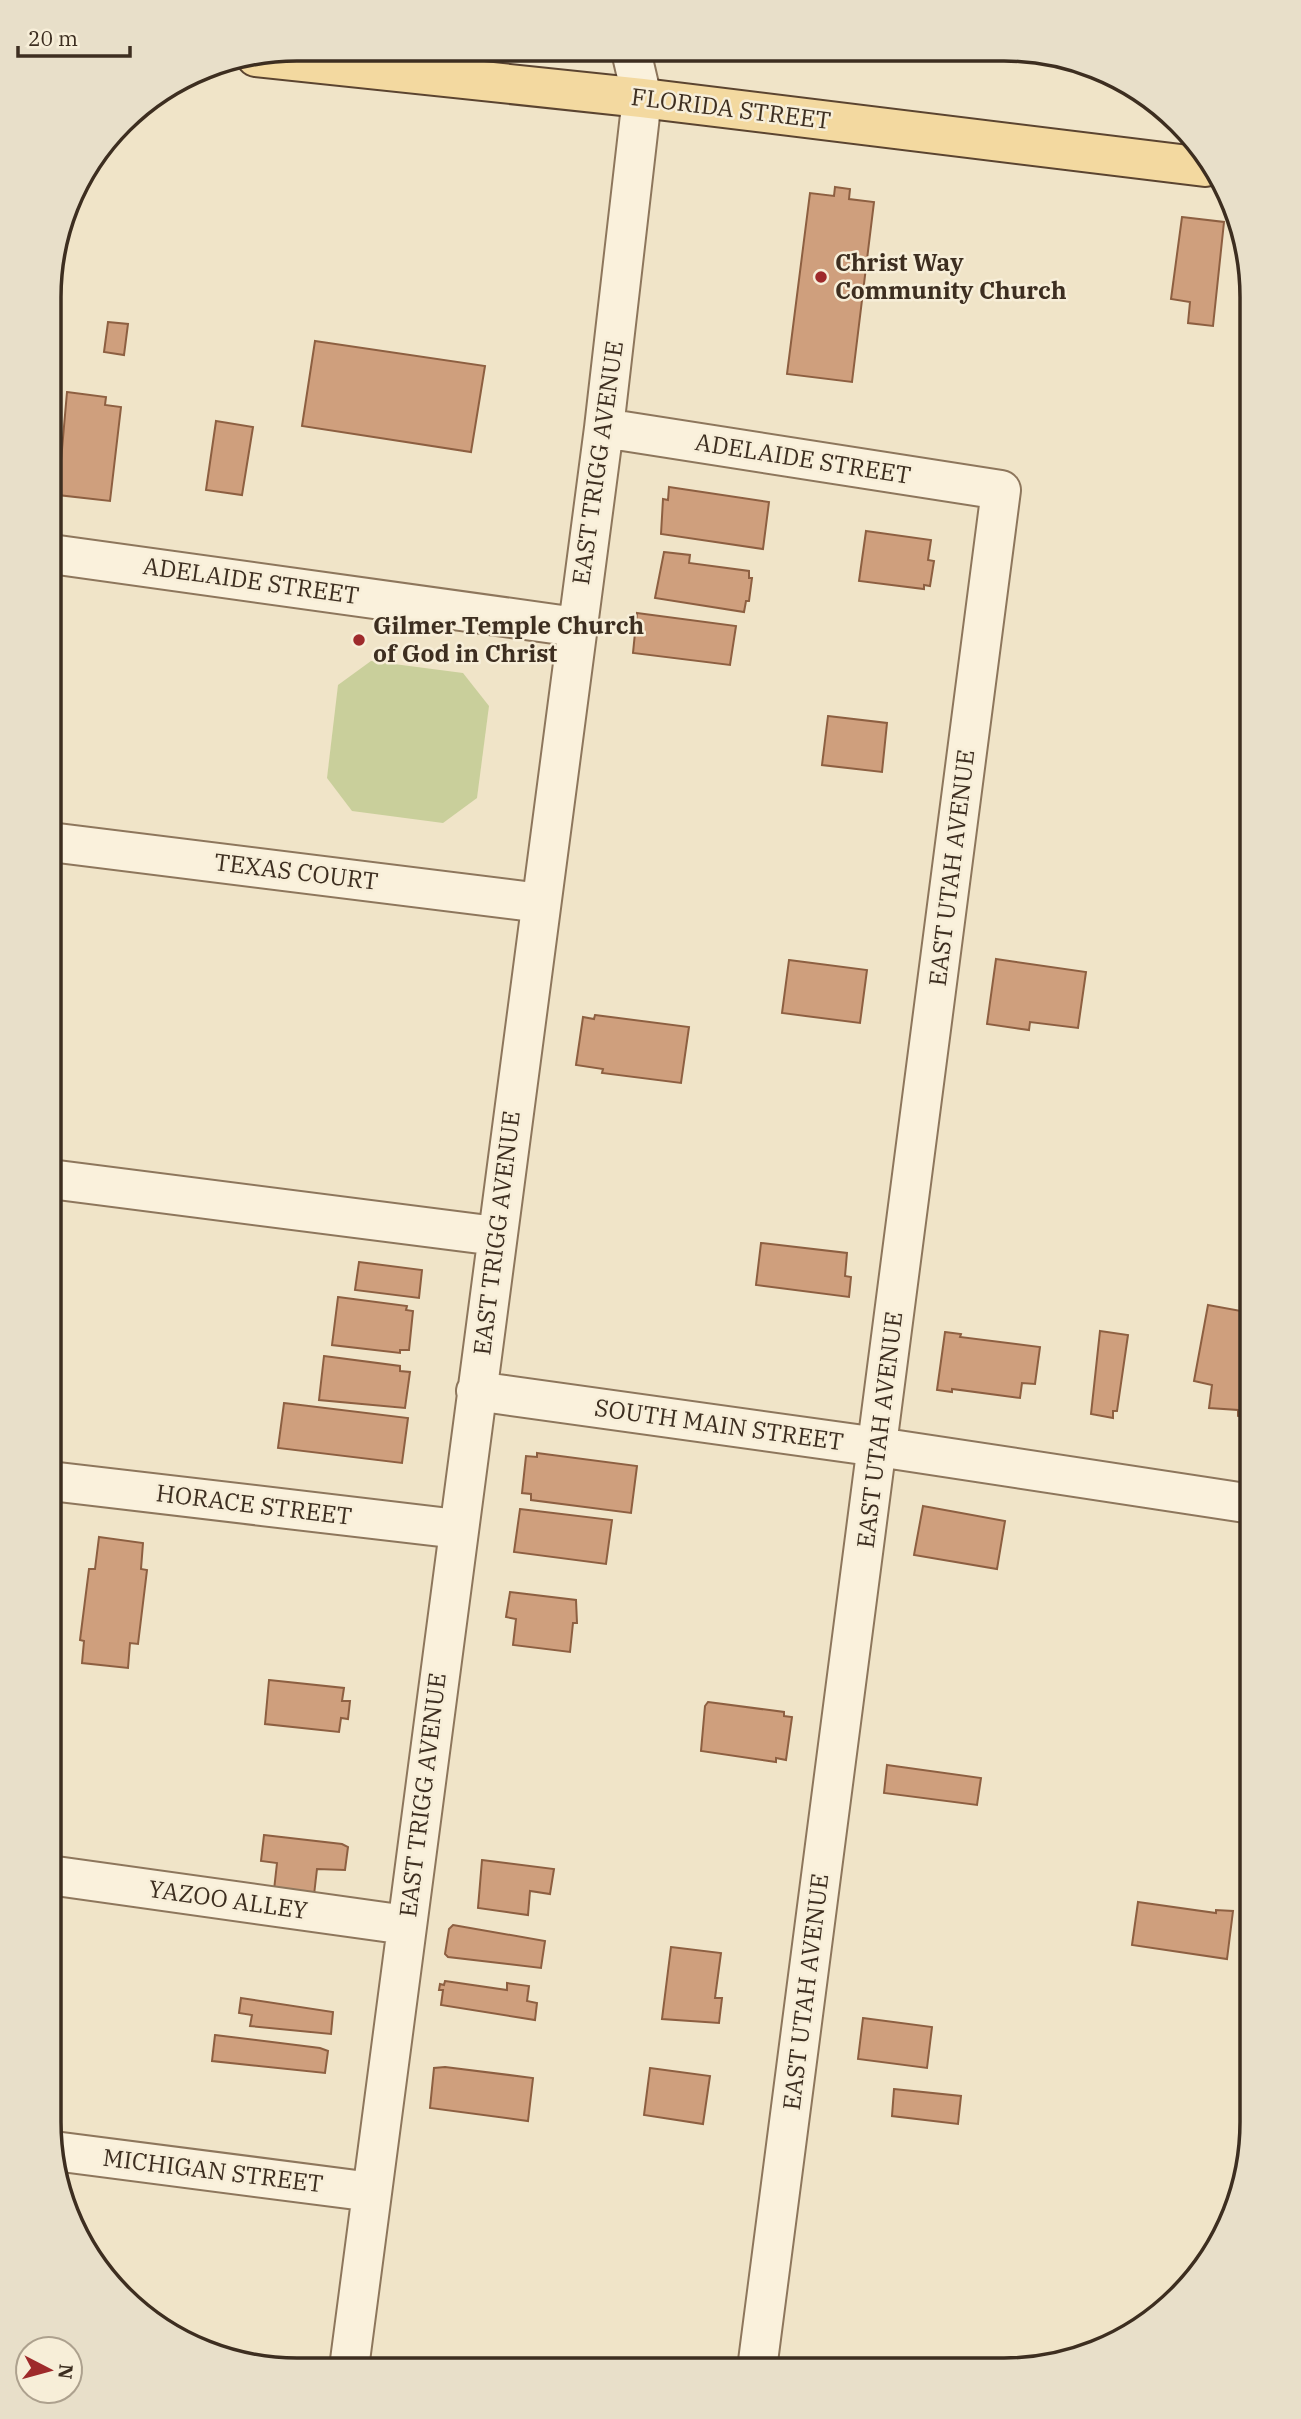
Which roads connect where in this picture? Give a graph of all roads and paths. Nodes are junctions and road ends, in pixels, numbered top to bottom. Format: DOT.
graph roads {
  1 [pos="295,61"];
  2 [pos="633,61"];
  3 [pos="642,98"];
  4 [pos="1200,166"];
  5 [pos="604,428"];
  6 [pos="1001,490"];
  7 [pos="61,555"];
  8 [pos="576,627"];
  9 [pos="61,843"];
  10 [pos="541,903"];
  11 [pos="61,1180"];
  12 [pos="496,1236"];
  13 [pos="476,1391"];
  14 [pos="878,1447"];
  15 [pos="61,1482"];
  16 [pos="1239,1502"];
  17 [pos="458,1529"];
  18 [pos="61,1877"];
  19 [pos="407,1925"];
  20 [pos="63,2152"];
  21 [pos="372,2192"];
  22 [pos="350,2358"];
  23 [pos="758,2358"];
  1 -- 3 [label="main road, FLORIDA STREET"];
  2 -- 3 [label="street, EAST TRIGG AVENUE"];
  3 -- 4 [label="main road, FLORIDA STREET"];
  3 -- 5 [label="street, EAST TRIGG AVENUE"];
  5 -- 6 [label="street, ADELAIDE STREET"];
  5 -- 8 [label="street, EAST TRIGG AVENUE"];
  6 -- 14 [label="street, EAST UTAH AVENUE"];
  7 -- 8 [label="street, ADELAIDE STREET"];
  8 -- 10 [label="street, EAST TRIGG AVENUE"];
  9 -- 10 [label="street, TEXAS COURT"];
  10 -- 12 [label="street, EAST TRIGG AVENUE"];
  11 -- 12 [label="street"];
  12 -- 13 [label="street, EAST TRIGG AVENUE"];
  13 -- 14 [label="street, SOUTH MAIN STREET"];
  13 -- 17 [label="street, EAST TRIGG AVENUE"];
  14 -- 16 [label="street, SOUTH MAIN STREET"];
  14 -- 23 [label="street, EAST UTAH AVENUE"];
  15 -- 17 [label="street, HORACE STREET"];
  17 -- 19 [label="street, EAST TRIGG AVENUE"];
  18 -- 19 [label="street, YAZOO ALLEY"];
  19 -- 21 [label="street, EAST TRIGG AVENUE"];
  20 -- 21 [label="street, MICHIGAN STREET"];
  21 -- 22 [label="street, EAST TRIGG AVENUE"];
}
